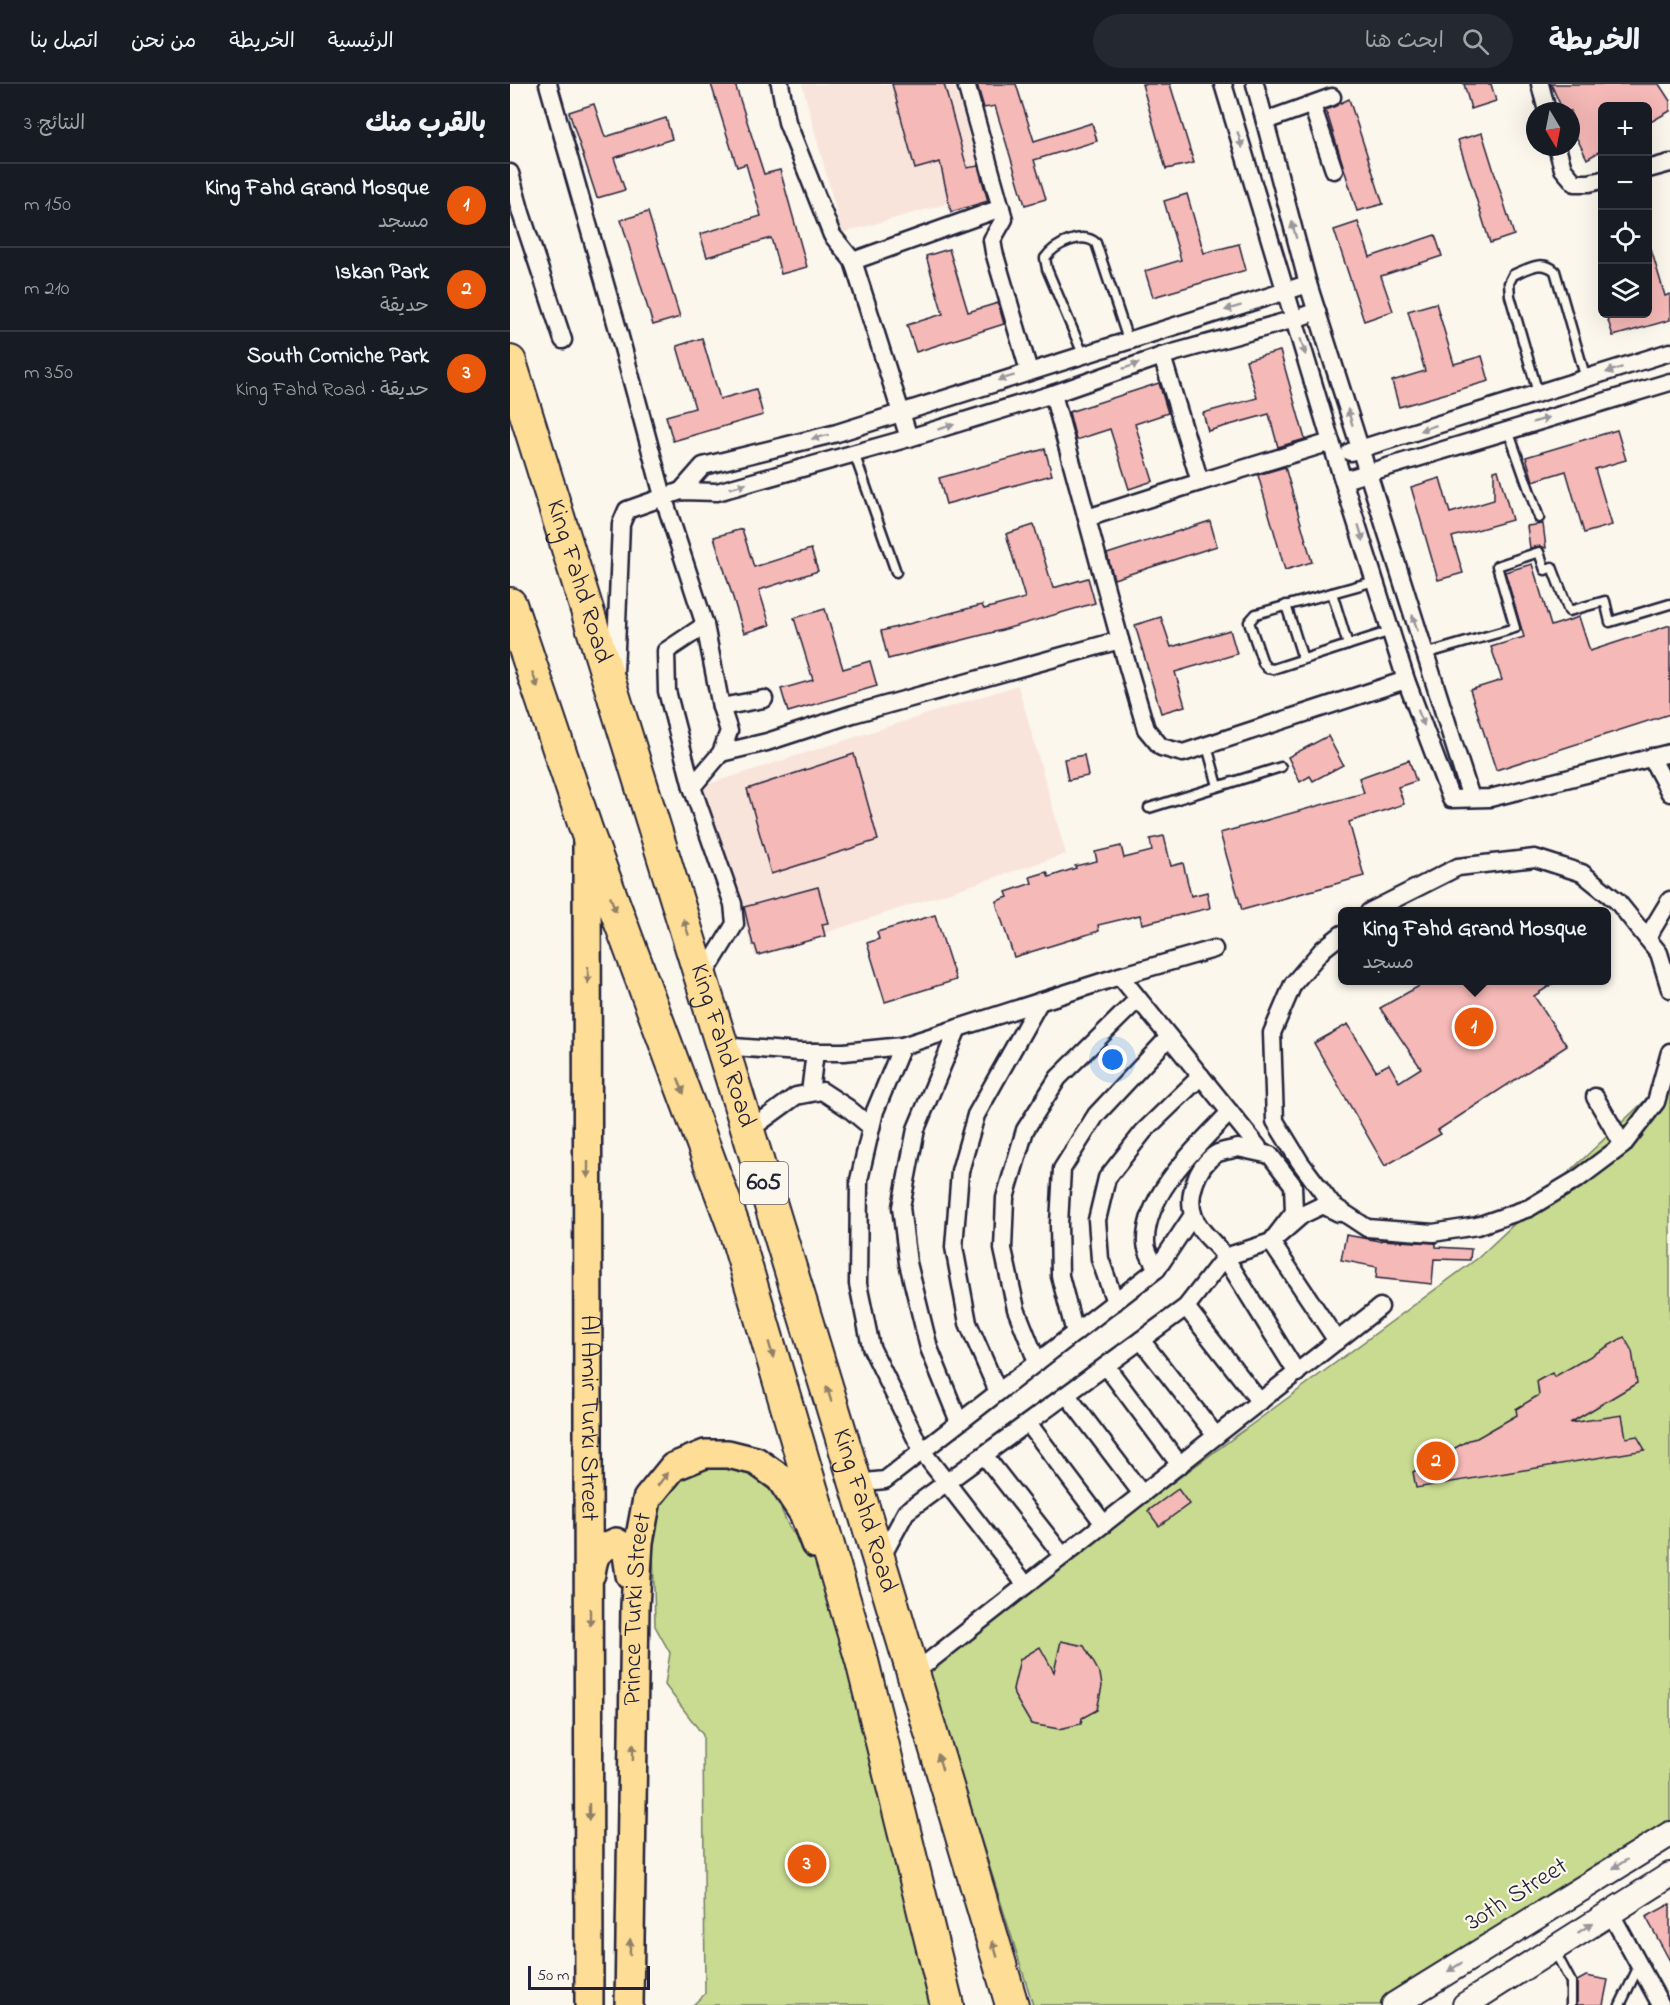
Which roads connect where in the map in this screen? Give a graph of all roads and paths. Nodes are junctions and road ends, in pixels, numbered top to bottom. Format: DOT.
graph roads {
  1 [pos="548,84"];
  2 [pos="780,84"];
  3 [pos="966,84"];
  4 [pos="1223,84"];
  5 [pos="1256,84"];
  6 [pos="1540,84"];
  7 [pos="1332,97"];
  8 [pos="1545,102"];
  9 [pos="1312,105"];
  10 [pos="1265,121"];
  11 [pos="1559,156"];
  12 [pos="1670,163"];
  13 [pos="1652,168"];
  14 [pos="1334,170"];
  15 [pos="510,174"];
  16 [pos="1598,181"];
  17 [pos="1002,208"];
  18 [pos="853,261"];
  19 [pos="1308,284"];
  20 [pos="1286,292"];
  21 [pos="1317,311"];
  22 [pos="1295,320"];
  23 [pos="563,340"];
  24 [pos="1128,340"];
  25 [pos="1670,352"];
  26 [pos="1083,354"];
  27 [pos="1162,356"];
  28 [pos="510,362"];
  29 [pos="1029,371"];
  30 [pos="1586,380"];
  31 [pos="1670,382"];
  32 [pos="1538,393"];
  33 [pos="1053,394"];
  34 [pos="901,411"];
  35 [pos="1508,430"];
  36 [pos="909,438"];
  37 [pos="1334,449"];
  38 [pos="1360,450"];
  39 [pos="854,453"];
  40 [pos="1369,472"];
  41 [pos="1344,480"];
  42 [pos="1200,482"];
  43 [pos="681,491"];
  44 [pos="663,496"];
  45 [pos="1539,518"];
  46 [pos="1087,519"];
  47 [pos="896,572"];
  48 [pos="1375,581"];
  49 [pos="1332,593"];
  50 [pos="510,604"];
  51 [pos="1670,604"];
  52 [pos="1286,605"];
  53 [pos="705,625"];
  54 [pos="1391,631"];
  55 [pos="1120,640"];
  56 [pos="1348,645"];
  57 [pos="1425,654"];
  58 [pos="1303,659"];
  59 [pos="1406,681"];
  60 [pos="614,698"];
  61 [pos="764,699"];
  62 [pos="721,707"];
  63 [pos="1208,746"];
  64 [pos="721,753"];
  65 [pos="1670,753"];
  66 [pos="1652,757"];
  67 [pos="1281,767"];
  68 [pos="1218,786"];
  69 [pos="692,787"];
  70 [pos="1670,793"];
  71 [pos="1472,798"];
  72 [pos="1149,808"];
  73 [pos="587,832"];
  74 [pos="1670,900"];
  75 [pos="1379,907"];
  76 [pos="1338,937"];
  77 [pos="1647,938"];
  78 [pos="1214,949"];
  79 [pos="1120,976"];
  80 [pos="702,978"];
  81 [pos="1670,989"];
  82 [pos="1138,999"];
  83 [pos="1040,1002"];
  84 [pos="958,1028"];
  85 [pos="1169,1036"];
  86 [pos="722,1046"];
  87 [pos="902,1046"];
  88 [pos="815,1052"];
  89 [pos="1670,1052"];
  90 [pos="1201,1076"];
  91 [pos="810,1093"];
  92 [pos="1595,1097"];
  93 [pos="1230,1112"];
  94 [pos="1275,1121"];
  95 [pos="871,1127"];
  96 [pos="748,1131"];
  97 [pos="1623,1144"];
  98 [pos="1258,1147"];
  99 [pos="1238,1148"];
  100 [pos="771,1206"];
  101 [pos="1193,1215"];
  102 [pos="1357,1221"];
  103 [pos="735,1230"];
  104 [pos="1271,1242"];
  105 [pos="1226,1257"];
  106 [pos="1157,1269"];
  107 [pos="796,1287"];
  108 [pos="1114,1302"];
  109 [pos="1186,1307"];
  110 [pos="1380,1307"];
  111 [pos="759,1310"];
  112 [pos="1075,1333"];
  113 [pos="1141,1340"];
  114 [pos="1337,1341"];
  115 [pos="1037,1362"];
  116 [pos="1106,1366"];
  117 [pos="1297,1373"];
  118 [pos="998,1392"];
  119 [pos="1067,1395"];
  120 [pos="1260,1402"];
  121 [pos="960,1422"];
  122 [pos="1028,1423"];
  123 [pos="1216,1436"];
  124 [pos="922,1451"];
  125 [pos="984,1455"];
  126 [pos="1180,1465"];
  127 [pos="856,1483"];
  128 [pos="946,1483"];
  129 [pos="1142,1494"];
  130 [pos="1104,1524"];
  131 [pos="1063,1556"];
  132 [pos="880,1560"];
  133 [pos="590,1581"];
  134 [pos="1026,1586"];
  135 [pos="635,1606"];
  136 [pos="862,1661"];
  137 [pos="914,1673"];
  138 [pos="1670,1833"];
  139 [pos="1670,1875"];
  140 [pos="1610,1912"];
  141 [pos="1553,1949"];
  142 [pos="1639,1965"];
  143 [pos="1478,2002"];
  144 [pos="589,2005"];
  145 [pos="629,2005"];
  146 [pos="947,2005"];
  147 [pos="1012,2005"];
  148 [pos="1394,2005"];
  149 [pos="1570,2005"];
  150 [pos="1620,2005"];
  151 [pos="1661,2005"];
  1 -- 44 [label="street"];
  2 -- 18 [label="street"];
  3 -- 17 [label="street"];
  4 -- 20 [label="street, one-way"];
  5 -- 10 [label="street"];
  6 -- 8 [label="street"];
  7 -- 9 [label="street"];
  9 -- 10 [label="street"];
  9 -- 14 [label="street"];
  19 -- 10 [label="street, one-way"];
  11 -- 16 [label="street"];
  12 -- 13 [label="street"];
  15 -- 23 [label="street"];
  17 -- 18 [label="street"];
  17 -- 29 [label="street"];
  18 -- 34 [label="street"];
  19 -- 20 [label="street"];
  19 -- 21 [label="street"];
  20 -- 22 [label="street"];
  20 -- 24 [label="street, one-way"];
  21 -- 22 [label="street"];
  38 -- 21 [label="street, one-way"];
  22 -- 27 [label="street"];
  22 -- 37 [label="street, one-way"];
  24 -- 26 [label="street"];
  24 -- 26 [label="lane"];
  25 -- 30 [label="street, one-way"];
  26 -- 29 [label="street"];
  33 -- 27 [label="street, one-way"];
  27 -- 42 [label="street"];
  28 -- 60 [label="highway, King Fahd Road / 605"];
  29 -- 34 [label="street, one-way"];
  30 -- 32 [label="street"];
  30 -- 32 [label="lane"];
  35 -- 31 [label="street, one-way"];
  32 -- 38 [label="street, one-way"];
  36 -- 33 [label="street, one-way"];
  33 -- 46 [label="street"];
  34 -- 36 [label="street"];
  34 -- 43 [label="street, one-way"];
  35 -- 40 [label="street"];
  35 -- 45 [label="lane"];
  36 -- 39 [label="street"];
  37 -- 38 [label="street"];
  37 -- 41 [label="street"];
  37 -- 42 [label="street"];
  38 -- 40 [label="street"];
  43 -- 39 [label="street, one-way"];
  39 -- 47 [label="lane"];
  40 -- 41 [label="street"];
  57 -- 40 [label="street, one-way"];
  41 -- 48 [label="street, one-way"];
  42 -- 46 [label="street"];
  43 -- 44 [label="street"];
  44 -- 53 [label="street"];
  44 -- 60 [label="street"];
  46 -- 55 [label="street"];
  48 -- 49 [label="lane"];
  48 -- 54 [label="street"];
  49 -- 52 [label="lane"];
  49 -- 56 [label="lane"];
  50 -- 73 [label="highway, King Fahd Road / 605, one-way"];
  51 -- 57 [label="lane"];
  52 -- 58 [label="lane"];
  52 -- 58 [label="lane"];
  53 -- 62 [label="street"];
  53 -- 69 [label="street"];
  54 -- 56 [label="lane"];
  54 -- 59 [label="street"];
  55 -- 63 [label="street"];
  55 -- 64 [label="street"];
  56 -- 58 [label="lane"];
  57 -- 71 [label="street"];
  59 -- 63 [label="street"];
  59 -- 71 [label="street, one-way"];
  80 -- 60 [label="highway, King Fahd Road / 605, one-way"];
  61 -- 62 [label="street"];
  62 -- 64 [label="street"];
  63 -- 68 [label="lane"];
  64 -- 69 [label="street"];
  65 -- 66 [label="street"];
  66 -- 70 [label="street"];
  66 -- 71 [label="street"];
  67 -- 68 [label="lane"];
  68 -- 72 [label="lane"];
  69 -- 80 [label="street"];
  73 -- 103 [label="highway, King Fahd Road / 605, one-way"];
  73 -- 133 [label="main road, Al Amir Turki Street, one-way"];
  74 -- 77 [label="street"];
  75 -- 77 [label="street"];
  76 -- 94 [label="street"];
  77 -- 81 [label="street"];
  78 -- 79 [label="street"];
  79 -- 82 [label="street"];
  79 -- 83 [label="street"];
  80 -- 86 [label="highway, King Fahd Road / 605"];
  82 -- 85 [label="street"];
  82 -- 115 [label="street"];
  83 -- 84 [label="street"];
  83 -- 118 [label="street"];
  84 -- 87 [label="street"];
  84 -- 121 [label="street"];
  85 -- 90 [label="street"];
  85 -- 112 [label="street"];
  86 -- 88 [label="street"];
  86 -- 96 [label="highway, King Fahd Road / 605"];
  87 -- 88 [label="street"];
  87 -- 95 [label="street"];
  88 -- 91 [label="street"];
  89 -- 97 [label="street"];
  90 -- 93 [label="street"];
  90 -- 108 [label="street"];
  91 -- 95 [label="street"];
  91 -- 96 [label="street"];
  92 -- 97 [label="street"];
  93 -- 98 [label="street"];
  93 -- 106 [label="street"];
  94 -- 98 [label="street"];
  94 -- 102 [label="street"];
  95 -- 124 [label="street"];
  96 -- 100 [label="highway, King Fahd Road / 605"];
  97 -- 102 [label="street"];
  98 -- 99 [label="street"];
  99 -- 101 [label="street"];
  99 -- 104 [label="street"];
  100 -- 103 [label="highway"];
  100 -- 107 [label="highway, King Fahd Road / 605"];
  101 -- 105 [label="street"];
  101 -- 106 [label="street"];
  102 -- 104 [label="street"];
  103 -- 111 [label="highway, King Fahd Road / 605"];
  104 -- 105 [label="street"];
  104 -- 114 [label="street"];
  105 -- 109 [label="street"];
  105 -- 117 [label="street"];
  106 -- 108 [label="street"];
  107 -- 111 [label="highway"];
  127 -- 107 [label="highway, King Fahd Road / 605, one-way"];
  108 -- 112 [label="street"];
  109 -- 113 [label="street"];
  109 -- 120 [label="street"];
  110 -- 114 [label="street"];
  111 -- 136 [label="highway, King Fahd Road / 605, one-way"];
  112 -- 115 [label="street"];
  113 -- 116 [label="street"];
  113 -- 123 [label="street"];
  114 -- 117 [label="street"];
  115 -- 118 [label="street"];
  116 -- 119 [label="street"];
  116 -- 126 [label="street"];
  117 -- 120 [label="street"];
  118 -- 121 [label="street"];
  119 -- 122 [label="street"];
  119 -- 129 [label="street"];
  120 -- 123 [label="street"];
  121 -- 124 [label="street"];
  122 -- 125 [label="street"];
  122 -- 130 [label="street"];
  123 -- 126 [label="street"];
  124 -- 127 [label="street"];
  124 -- 128 [label="street"];
  125 -- 128 [label="street"];
  125 -- 131 [label="street"];
  126 -- 129 [label="street"];
  127 -- 132 [label="highway, King Fahd Road / 605"];
  128 -- 132 [label="street"];
  128 -- 134 [label="street"];
  129 -- 130 [label="street"];
  130 -- 131 [label="street"];
  131 -- 134 [label="street"];
  132 -- 137 [label="highway, King Fahd Road / 605"];
  133 -- 135 [label="main road"];
  133 -- 144 [label="main road, Al Amir Turki Street, one-way"];
  134 -- 137 [label="street"];
  135 -- 136 [label="main road, Prince Turki Street, one-way"];
  145 -- 135 [label="main road, Prince Turki Street, one-way"];
  136 -- 146 [label="highway, King Fahd Road / 605"];
  147 -- 137 [label="highway, King Fahd Road / 605, one-way"];
  138 -- 148 [label="street, 30th Street, one-way"];
  139 -- 140 [label="street"];
  141 -- 140 [label="street, one-way"];
  140 -- 142 [label="street"];
  141 -- 143 [label="street"];
  141 -- 149 [label="lane"];
  142 -- 150 [label="lane"];
  142 -- 151 [label="street"];
}
